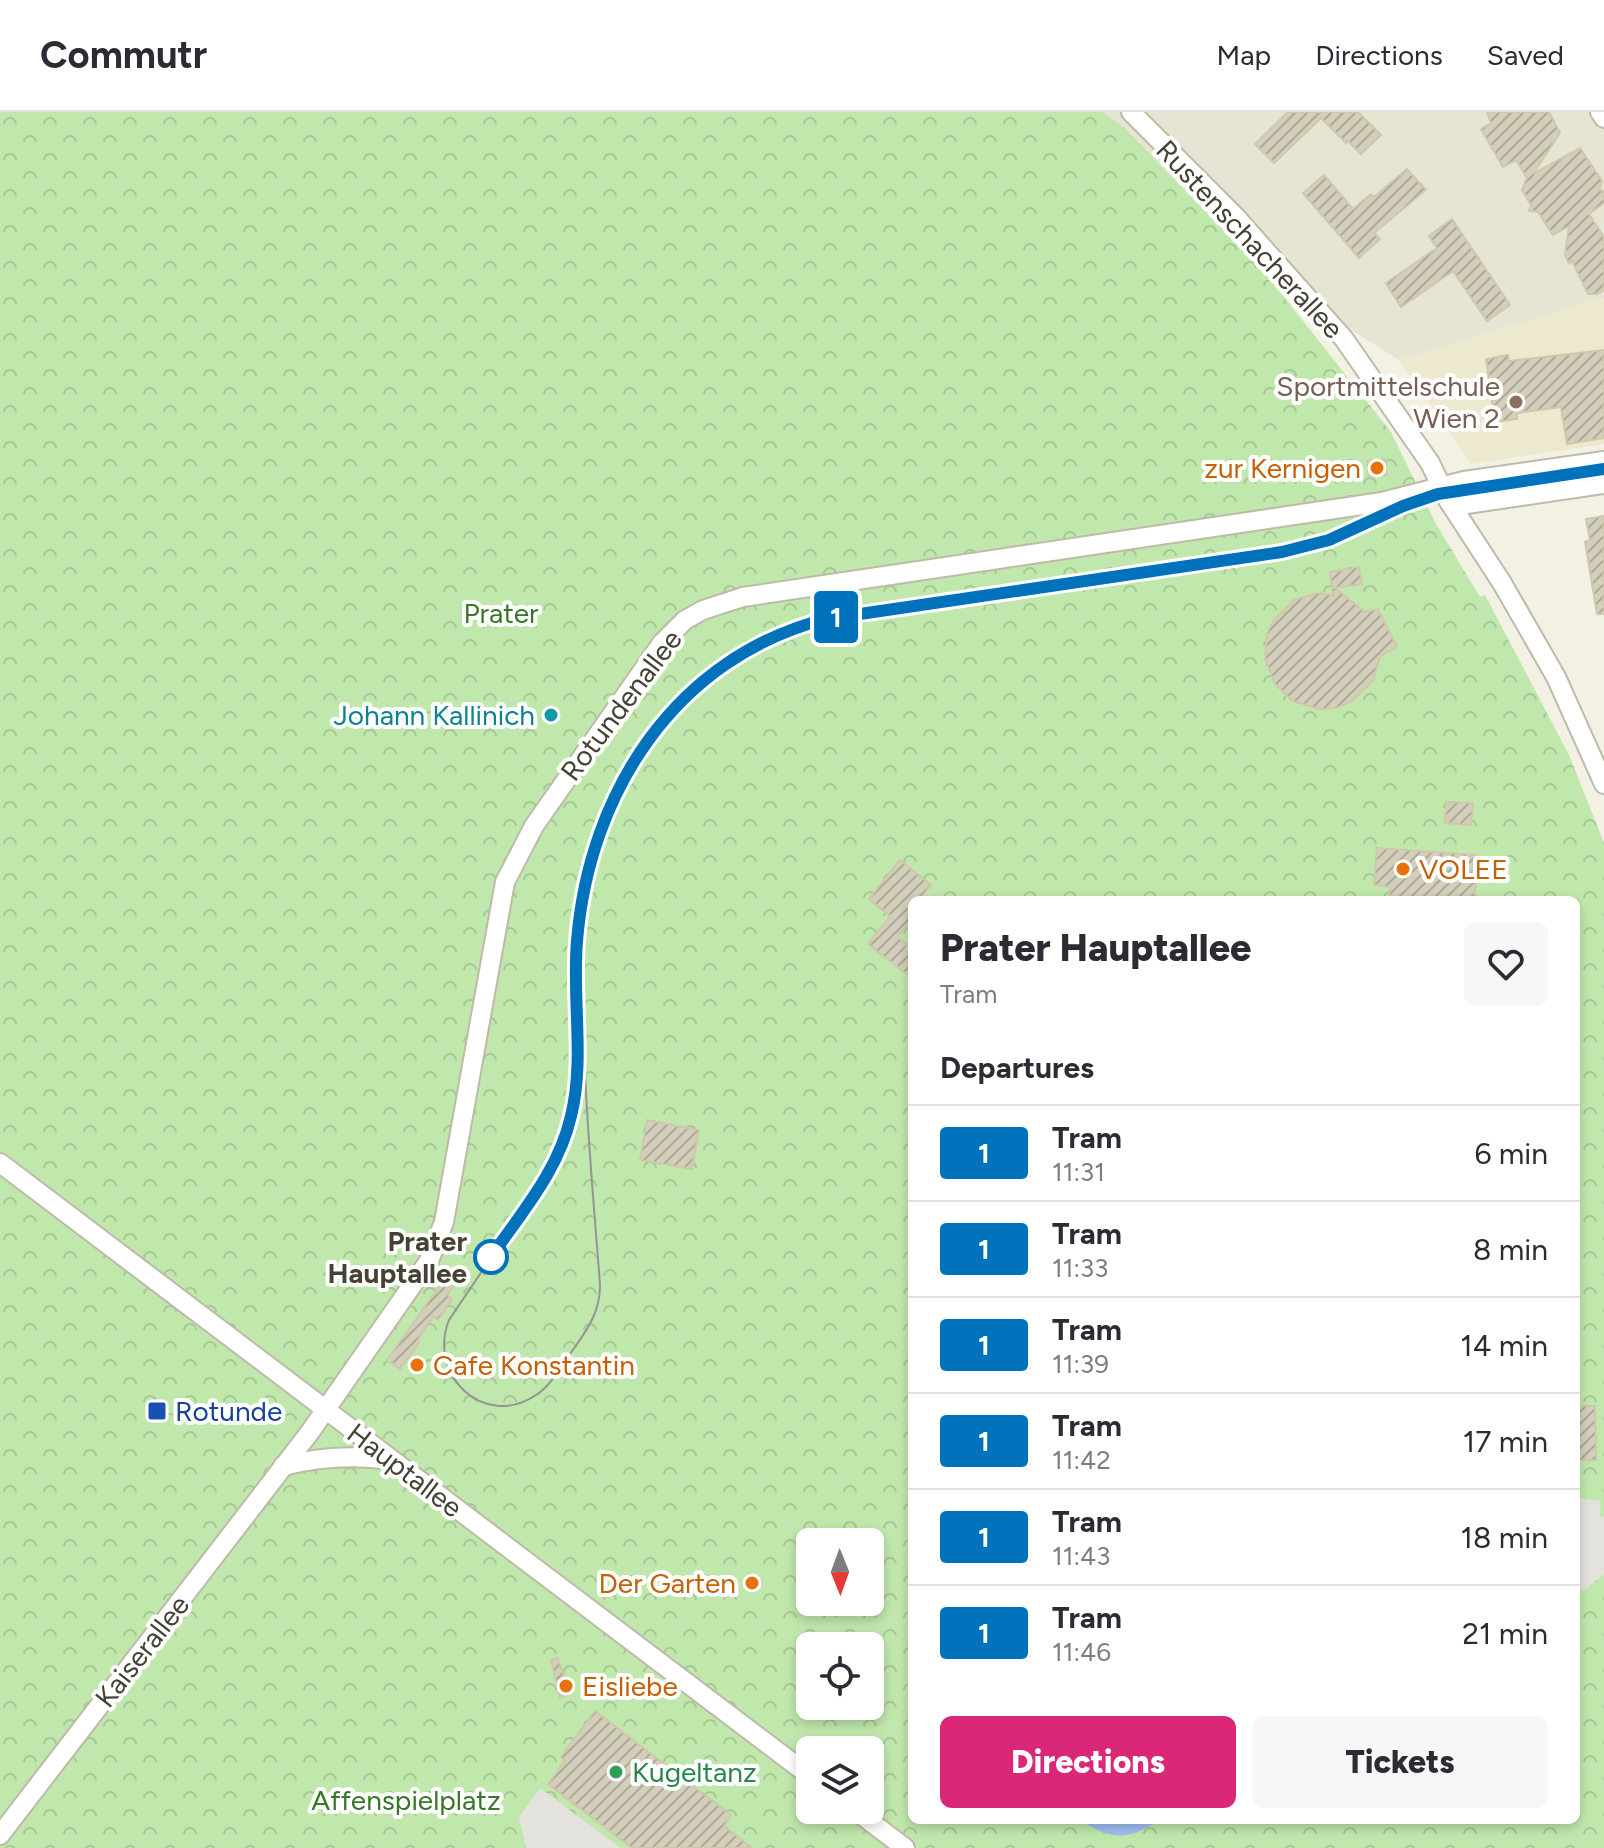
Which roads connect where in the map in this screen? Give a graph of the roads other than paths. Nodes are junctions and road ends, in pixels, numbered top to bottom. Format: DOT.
graph roads {
  1 [pos="1131,112"];
  2 [pos="1600,112"];
  3 [pos="1604,118"];
  4 [pos="1604,461"];
  5 [pos="1604,484"];
  6 [pos="1441,486"];
  7 [pos="1453,506"];
  8 [pos="1604,784"];
  9 [pos="0,1163"];
  10 [pos="326,1409"];
  11 [pos="392,1460"];
  12 [pos="283,1466"];
  13 [pos="796,1765"];
  14 [pos="873,1824"];
  15 [pos="0,1835"];
  16 [pos="905,1848"];
  1 -- 6 [label="street, Rustenschacherallee"];
  2 -- 3 [label="street"];
  4 -- 6 [label="street, Rotundenallee"];
  5 -- 7 [label="street"];
  6 -- 7 [label="street, Rustenschacherallee"];
  6 -- 10 [label="street, Rotundenallee"];
  7 -- 8 [label="street, Rustenschacherallee"];
  9 -- 10 [label="street, Hauptallee"];
  10 -- 11 [label="street, Hauptallee"];
  10 -- 12 [label="street, Kaiserallee"];
  11 -- 12 [label="street"];
  11 -- 13 [label="street, Hauptallee"];
  12 -- 15 [label="street, Kaiserallee"];
  14 -- 16 [label="street"];
}
